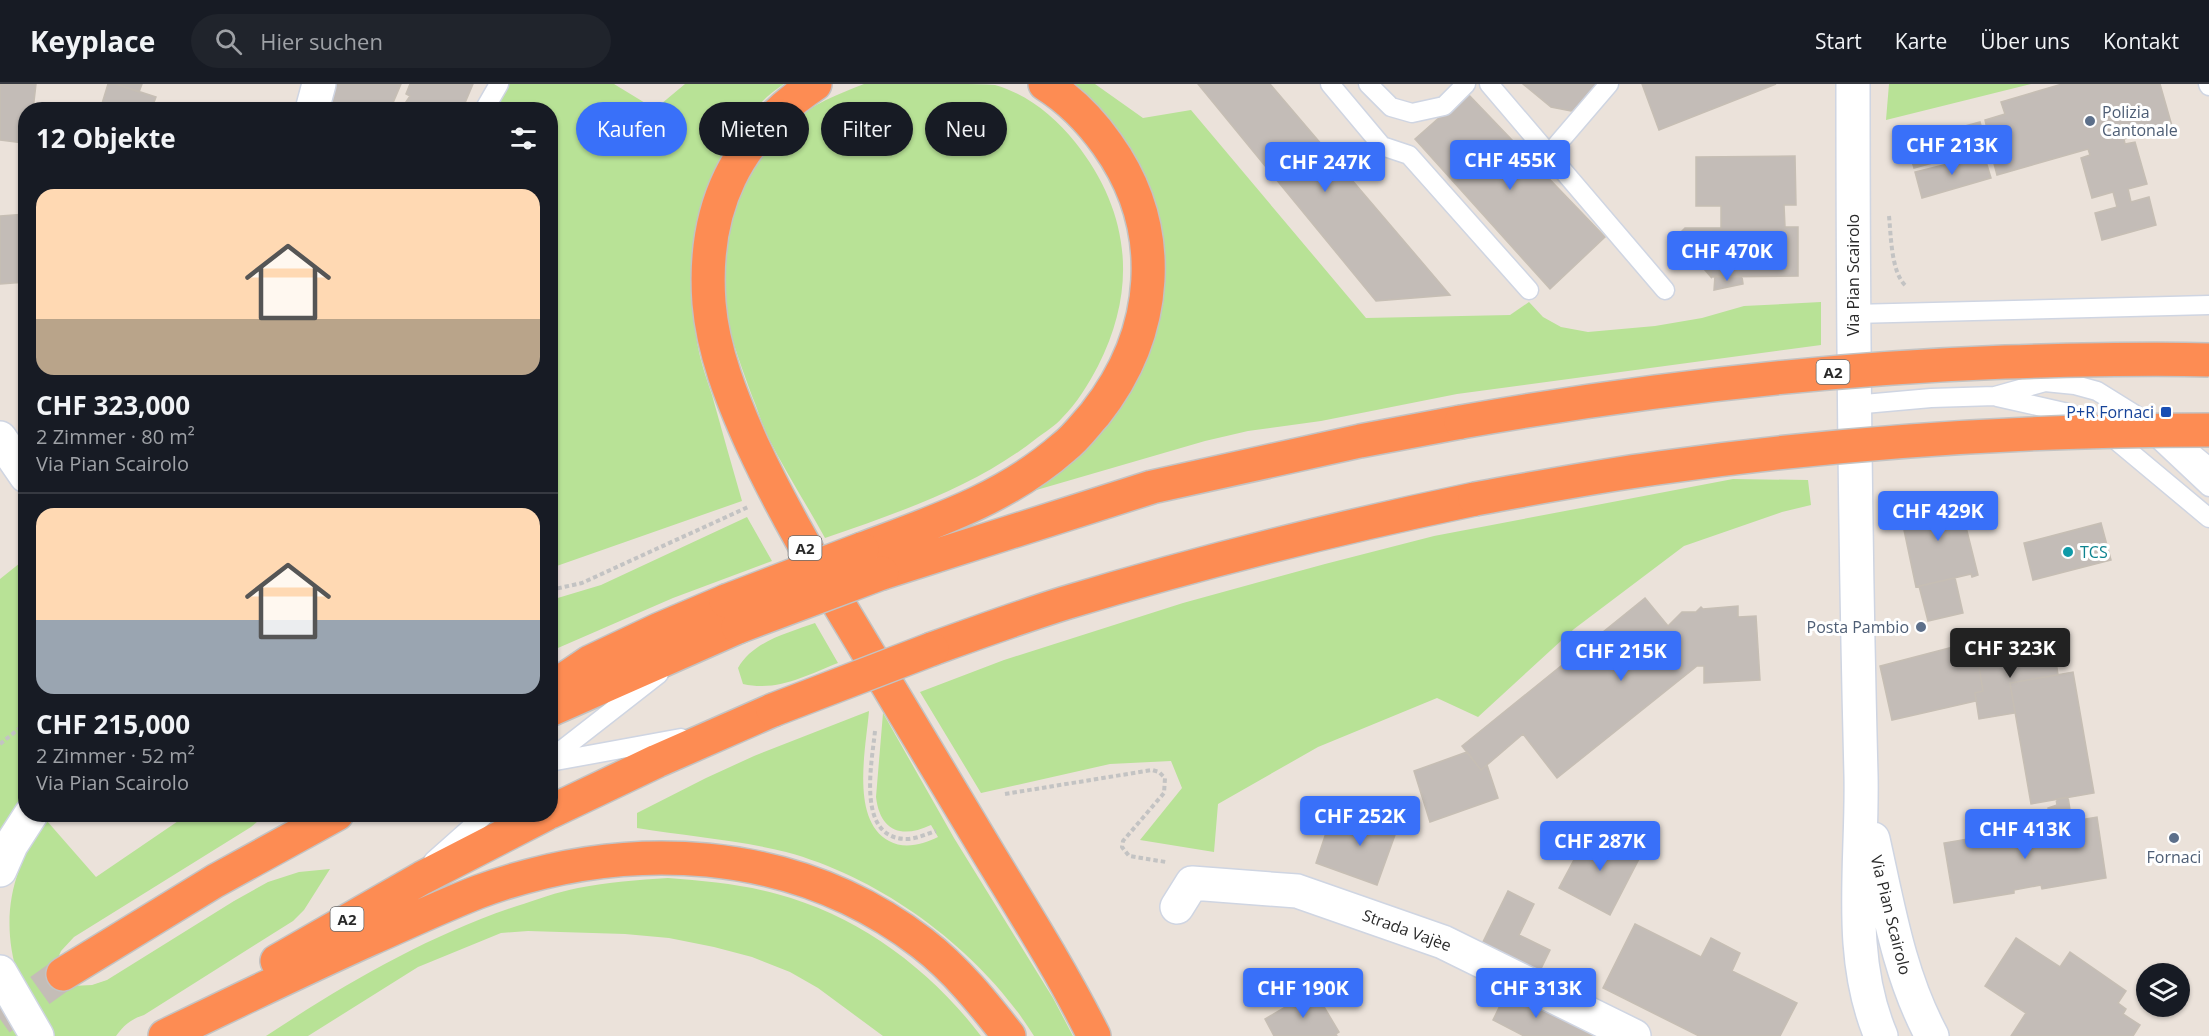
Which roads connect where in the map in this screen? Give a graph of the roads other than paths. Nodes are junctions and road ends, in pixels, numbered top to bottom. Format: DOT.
graph roads {
  1 [pos="319,84"];
  2 [pos="499,84"];
  3 [pos="815,84"];
  4 [pos="1045,84"];
  5 [pos="1330,84"];
  6 [pos="1368,84"];
  7 [pos="1466,84"];
  8 [pos="1489,84"];
  9 [pos="1609,84"];
  10 [pos="1853,84"];
  11 [pos="314,102"];
  12 [pos="489,102"];
  13 [pos="1549,154"];
  14 [pos="1529,290"];
  15 [pos="1665,290"];
  16 [pos="2209,304"];
  17 [pos="1853,314"];
  18 [pos="2209,360"];
  19 [pos="1995,396"];
  20 [pos="1853,405"];
  21 [pos="2142,419"];
  22 [pos="2209,430"];
  23 [pos="0,438"];
  24 [pos="18,464"];
  25 [pos="2209,467"];
  26 [pos="2209,487"];
  27 [pos="2209,519"];
  28 [pos="872,561"];
  29 [pos="728,620"];
  30 [pos="558,683"];
  31 [pos="558,706"];
  32 [pos="765,713"];
  33 [pos="558,754"];
  34 [pos="558,759"];
  35 [pos="1861,790"];
  36 [pos="558,808"];
  37 [pos="26,822"];
  38 [pos="325,822"];
  39 [pos="477,822"];
  40 [pos="530,822"];
  41 [pos="0,870"];
  42 [pos="1184,895"];
  43 [pos="365,909"];
  44 [pos="0,972"];
  45 [pos="63,974"];
  46 [pos="37,1036"];
  47 [pos="155,1036"];
  48 [pos="165,1036"];
  49 [pos="1009,1036"];
  50 [pos="1094,1036"];
  51 [pos="1634,1036"];
  52 [pos="1881,1036"];
  53 [pos="1932,1036"];
  1 -- 11 [label="main road"];
  2 -- 12 [label="lane"];
  3 -- 50 [label="highway, A2"];
  4 -- 28 [label="highway, A2"];
  5 -- 14 [label="lane"];
  6 -- 7 [label="lane"];
  8 -- 13 [label="lane"];
  9 -- 13 [label="lane"];
  10 -- 17 [label="main road, Via Pian Scairolo"];
  13 -- 15 [label="lane"];
  16 -- 17 [label="lane"];
  17 -- 20 [label="main road, Via Pian Scairolo"];
  18 -- 28 [label="highway, A2, bridge"];
  19 -- 20 [label="lane"];
  19 -- 21 [label="lane"];
  19 -- 27 [label="lane"];
  20 -- 35 [label="main road, Via Pian Scairolo"];
  21 -- 25 [label="lane"];
  21 -- 26 [label="lane"];
  22 -- 32 [label="highway, bridge"];
  23 -- 24 [label="main road"];
  28 -- 29 [label="highway, A2, bridge"];
  29 -- 30 [label="highway, A2"];
  29 -- 31 [label="highway, A2"];
  29 -- 33 [label="lane"];
  32 -- 34 [label="lane"];
  32 -- 36 [label="highway"];
  35 -- 52 [label="main road, Via Pian Scairolo"];
  35 -- 53 [label="main road, Via Pian Scairolo"];
  37 -- 41 [label="main road"];
  38 -- 45 [label="highway"];
  39 -- 43 [label="lane"];
  40 -- 43 [label="highway, A2"];
  42 -- 51 [label="main road, Strada Vajèe"];
  43 -- 47 [label="highway, A2"];
  44 -- 46 [label="main road"];
  48 -- 49 [label="highway, A2"];
}
